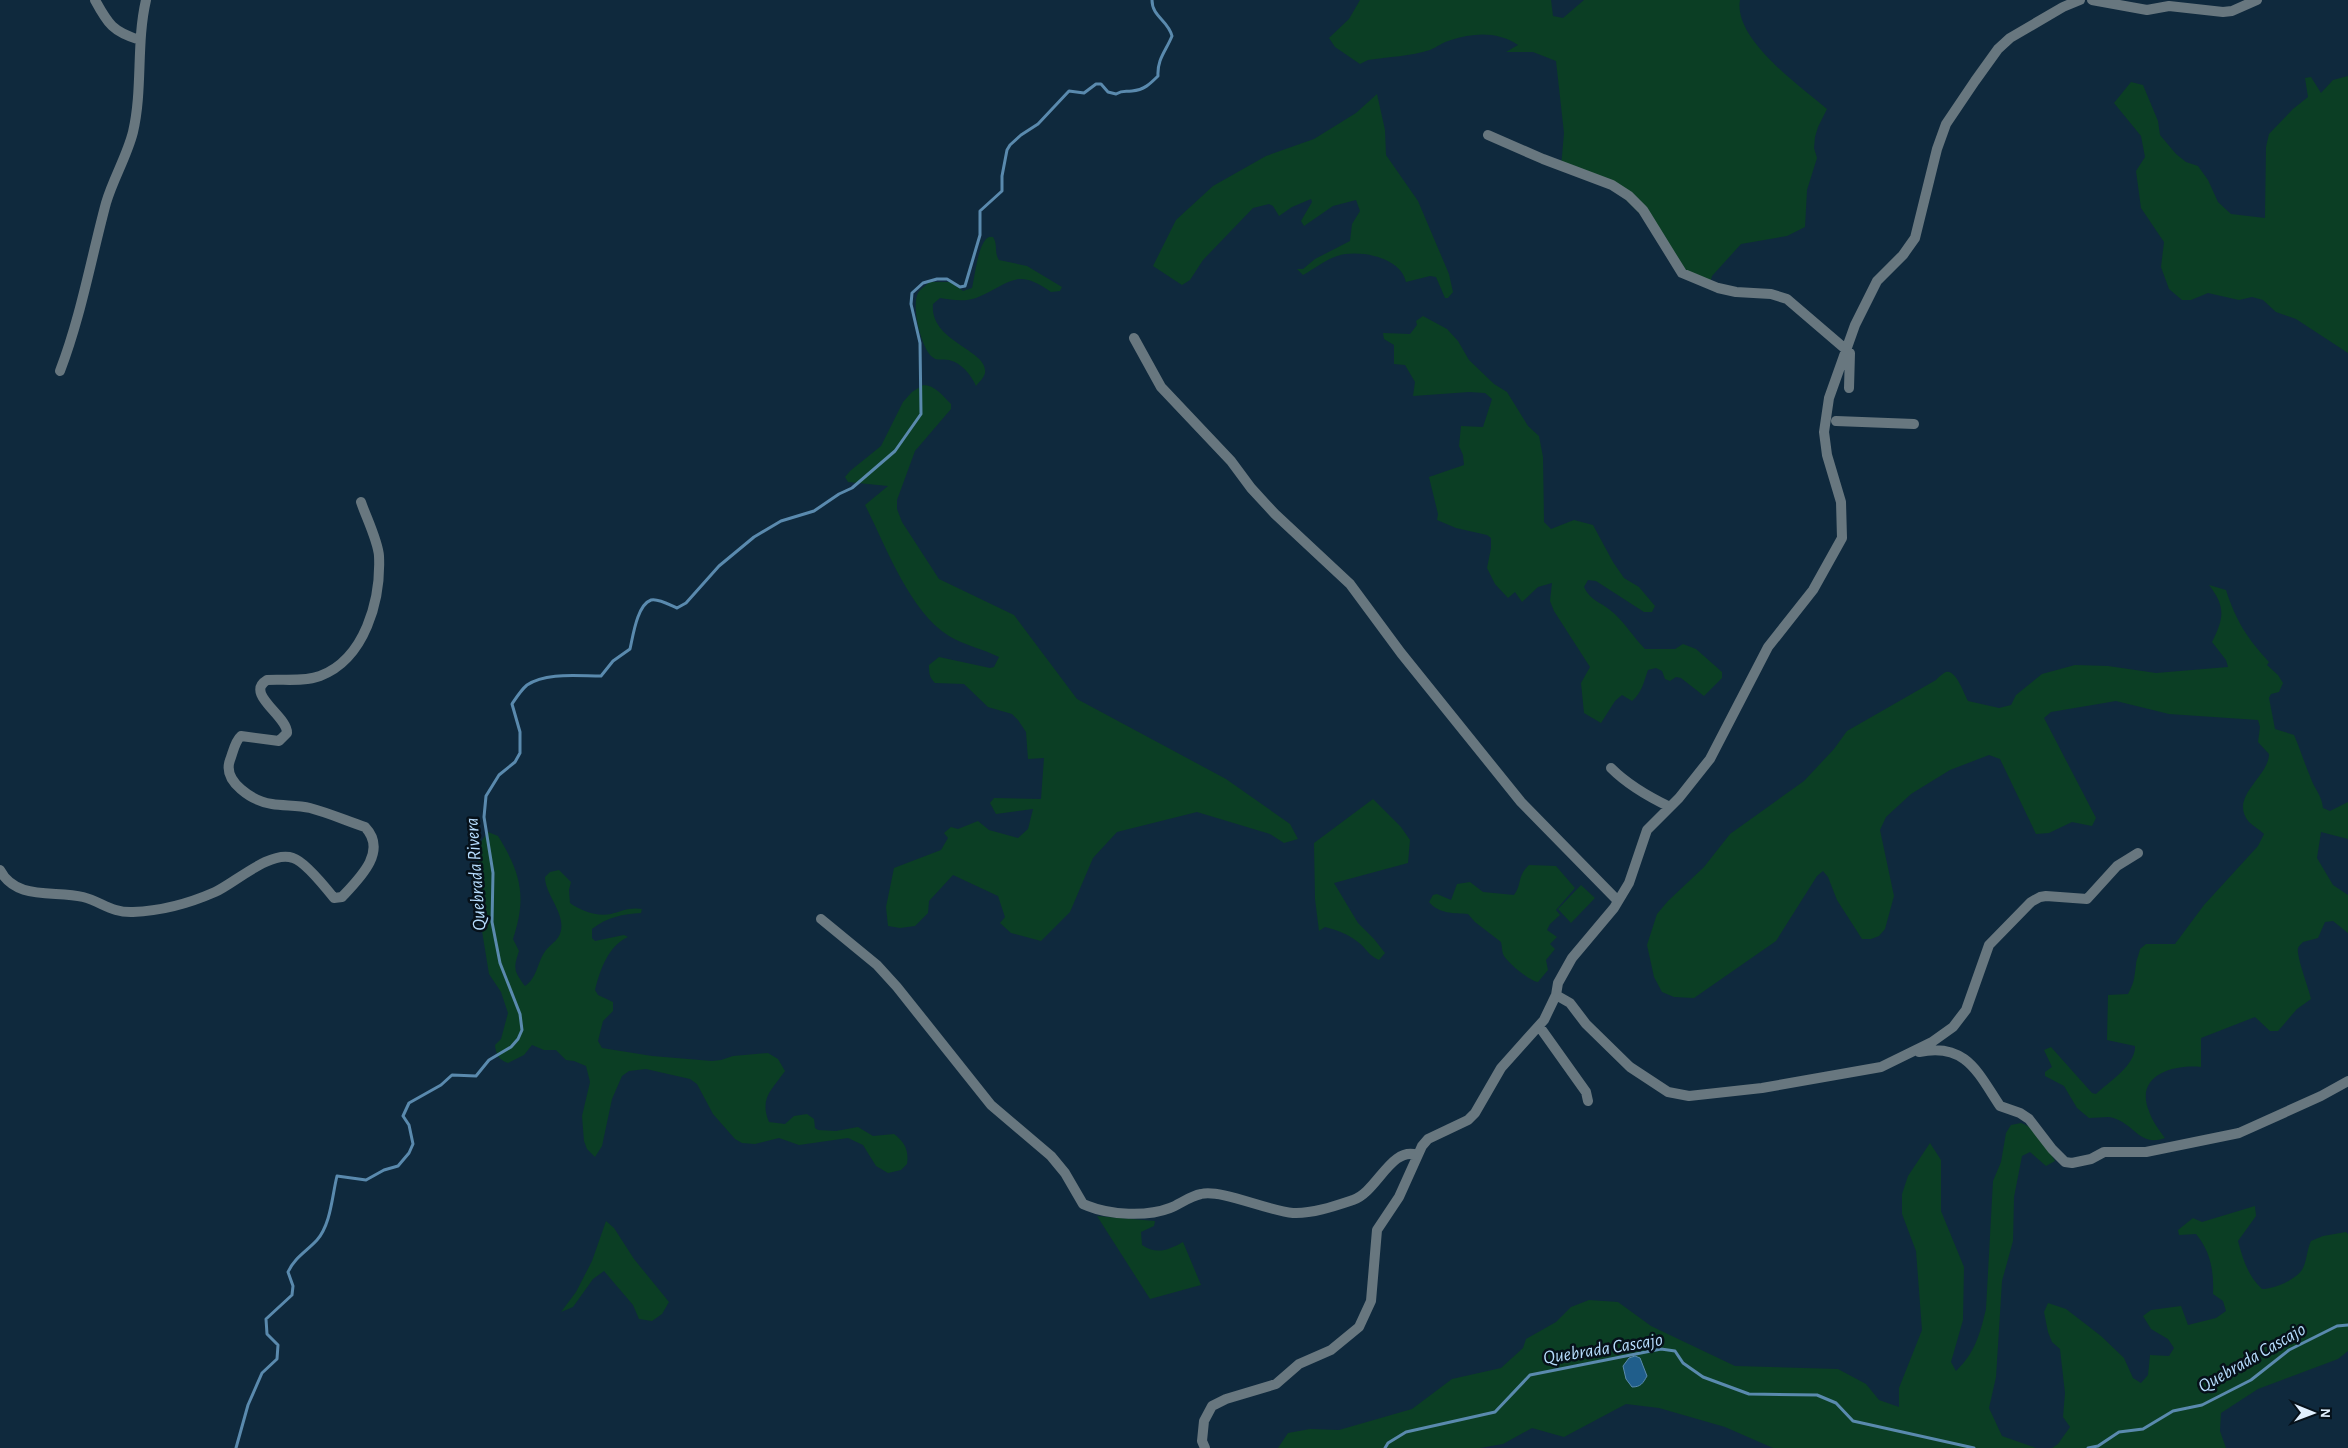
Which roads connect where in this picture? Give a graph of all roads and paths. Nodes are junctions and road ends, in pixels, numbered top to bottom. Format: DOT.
graph roads {
  1 [pos="95,0"];
  2 [pos="146,0"];
  3 [pos="2080,0"];
  4 [pos="2092,0"];
  5 [pos="2257,0"];
  6 [pos="2165,3"];
  7 [pos="140,40"];
  8 [pos="1488,134"];
  9 [pos="1134,338"];
  10 [pos="1846,348"];
  11 [pos="60,371"];
  12 [pos="1849,388"];
  13 [pos="1836,421"];
  14 [pos="1914,424"];
  15 [pos="361,502"];
  16 [pos="1611,768"];
  17 [pos="1670,807"];
  18 [pos="2138,853"];
  19 [pos="0,870"];
  20 [pos="1618,901"];
  21 [pos="821,919"];
  22 [pos="1556,995"];
  23 [pos="1539,1026"];
  24 [pos="1905,1054"];
  25 [pos="2348,1081"];
  26 [pos="1588,1101"];
  27 [pos="1417,1155"];
  28 [pos="1205,1448"];
  1 -- 7 [label="street"];
  2 -- 7 [label="street"];
  3 -- 10 [label="street"];
  4 -- 6 [label="street"];
  5 -- 6 [label="street"];
  7 -- 11 [label="street"];
  8 -- 10 [label="street"];
  9 -- 20 [label="street"];
  10 -- 12 [label="street"];
  10 -- 17 [label="street"];
  13 -- 14 [label="street"];
  15 -- 19 [label="street"];
  16 -- 17 [label="street"];
  17 -- 20 [label="street"];
  18 -- 24 [label="street"];
  20 -- 22 [label="street"];
  21 -- 27 [label="street"];
  22 -- 23 [label="street"];
  22 -- 24 [label="street"];
  23 -- 26 [label="street"];
  23 -- 27 [label="street"];
  24 -- 25 [label="street"];
  27 -- 28 [label="street"];
}
